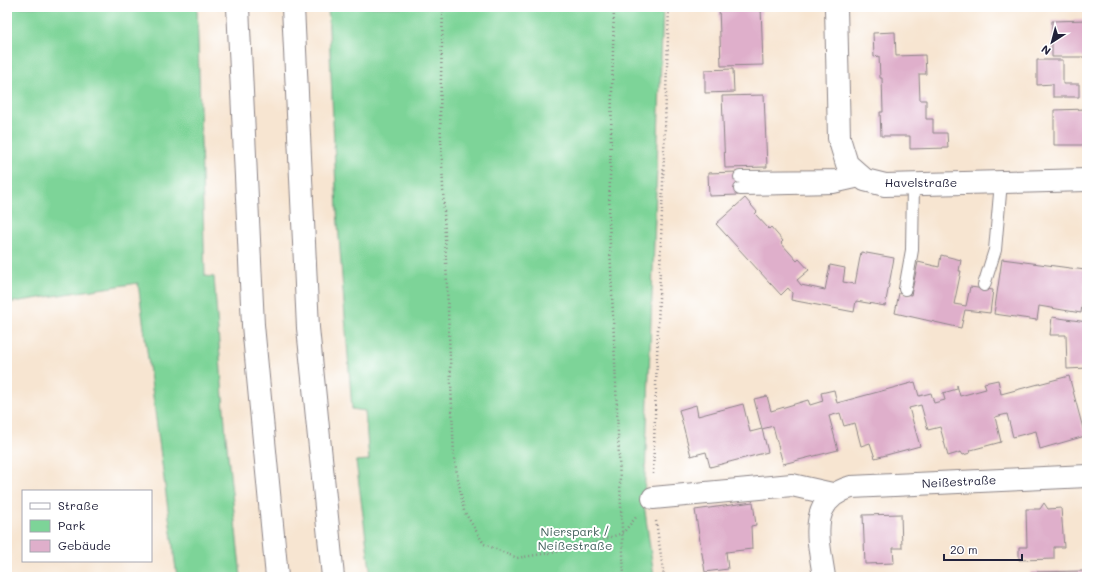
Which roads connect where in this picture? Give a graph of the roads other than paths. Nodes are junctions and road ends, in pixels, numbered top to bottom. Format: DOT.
graph roads {
  1 [pos="238,7"];
  2 [pos="293,7"];
  3 [pos="836,7"];
  4 [pos="862,178"];
  5 [pos="1087,180"];
  6 [pos="1001,182"];
  7 [pos="740,183"];
  8 [pos="913,184"];
  9 [pos="984,285"];
  10 [pos="905,289"];
  11 [pos="1087,476"];
  12 [pos="832,494"];
  13 [pos="653,498"];
  14 [pos="277,577"];
  15 [pos="333,577"];
  16 [pos="824,577"];
  1 -- 14 [label="main road"];
  2 -- 15 [label="main road"];
  3 -- 4 [label="main road"];
  4 -- 7 [label="lane"];
  4 -- 8 [label="main road, Havelstraße"];
  5 -- 6 [label="main road, Havelstraße"];
  6 -- 8 [label="main road, Havelstraße"];
  6 -- 9 [label="lane"];
  8 -- 10 [label="lane"];
  11 -- 12 [label="main road, Neißestraße"];
  12 -- 13 [label="main road"];
  12 -- 16 [label="main road"];
}
